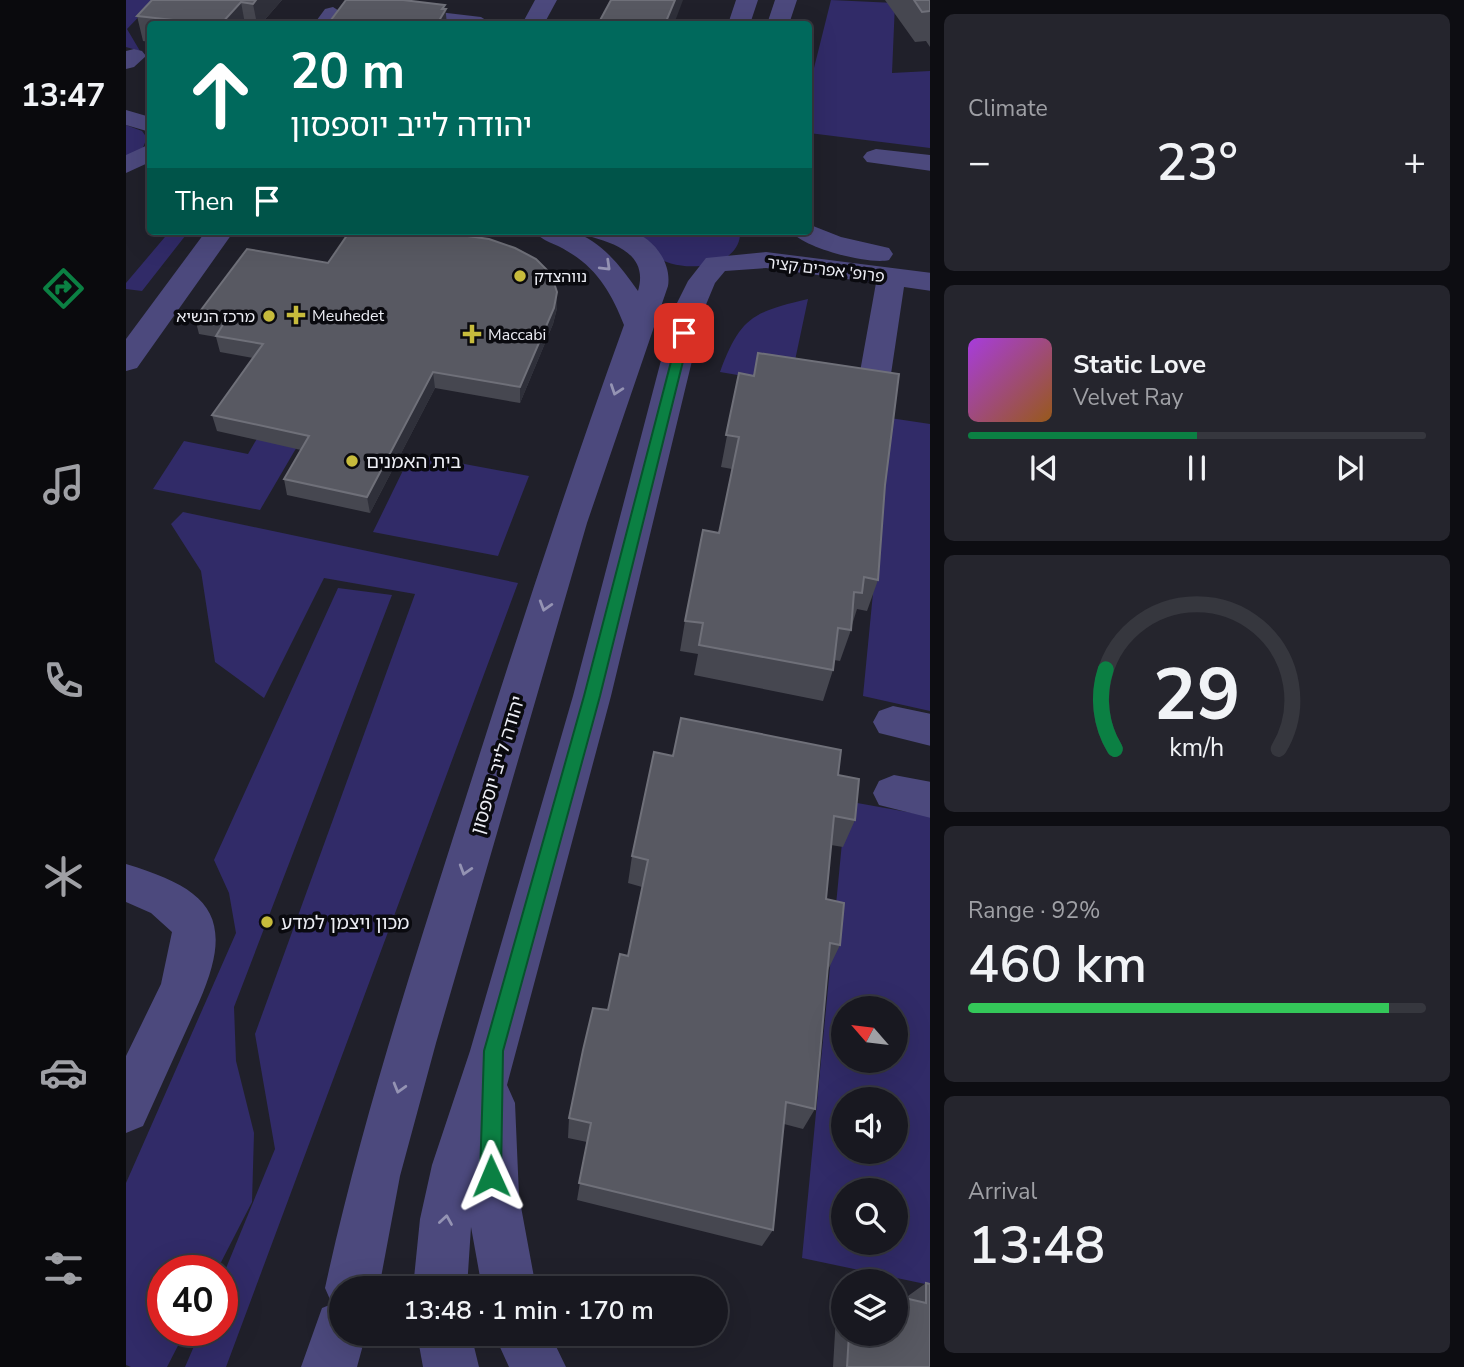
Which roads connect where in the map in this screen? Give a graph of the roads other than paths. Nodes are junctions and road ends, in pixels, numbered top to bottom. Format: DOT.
graph roads {
  1 [pos="546,0"];
  2 [pos="747,0"];
  3 [pos="786,0"];
  4 [pos="413,16"];
  5 [pos="456,21"];
  6 [pos="535,21"];
  7 [pos="740,21"];
  8 [pos="779,21"];
  9 [pos="126,117"];
  10 [pos="147,124"];
  11 [pos="147,154"];
  12 [pos="876,157"];
  13 [pos="930,163"];
  14 [pos="126,166"];
  15 [pos="147,168"];
  16 [pos="812,234"];
  17 [pos="217,235"];
  18 [pos="556,235"];
  19 [pos="616,235"];
  20 [pos="640,244"];
  21 [pos="930,262"];
  22 [pos="719,264"];
  23 [pos="893,267"];
  24 [pos="930,282"];
  25 [pos="639,325"];
  26 [pos="126,361"];
  27 [pos="872,394"];
  28 [pos="893,722"];
  29 [pos="930,730"];
  30 [pos="126,883"];
  31 [pos="494,1051"];
  32 [pos="126,1109"];
  33 [pos="355,1276"];
  34 [pos="441,1276"];
  35 [pos="507,1276"];
  36 [pos="335,1346"];
  37 [pos="447,1346"];
  38 [pos="527,1346"];
  39 [pos="329,1367"];
  40 [pos="451,1367"];
  41 [pos="538,1367"];
  1 -- 6 [label="street"];
  2 -- 7 [label="street"];
  3 -- 8 [label="street"];
  4 -- 5 [label="street"];
  9 -- 10 [label="street"];
  11 -- 14 [label="street"];
  12 -- 13 [label="street"];
  14 -- 15 [label="street"];
  16 -- 23 [label="street"];
  17 -- 26 [label="street"];
  18 -- 25 [label="street, one-way"];
  19 -- 20 [label="street, פרופ' אפרים קציר"];
  20 -- 22 [label="street, פרופ' אפרים קציר"];
  20 -- 25 [label="street, יהודה לייב יוספסון"];
  21 -- 23 [label="street, פרופ' אפרים קציר"];
  22 -- 23 [label="street, פרופ' אפרים קציר"];
  22 -- 23 [label="street, פרופ' אפרים קציר"];
  22 -- 31 [label="street"];
  23 -- 24 [label="street, פרופ' אפרים קציר"];
  23 -- 27 [label="street"];
  25 -- 33 [label="street, יהודה לייב יוספסון, one-way"];
  28 -- 29 [label="street"];
  30 -- 32 [label="street"];
  34 -- 31 [label="street, one-way"];
  31 -- 35 [label="street"];
  36 -- 39 [label="street"];
  37 -- 40 [label="street"];
  38 -- 41 [label="street"];
}
